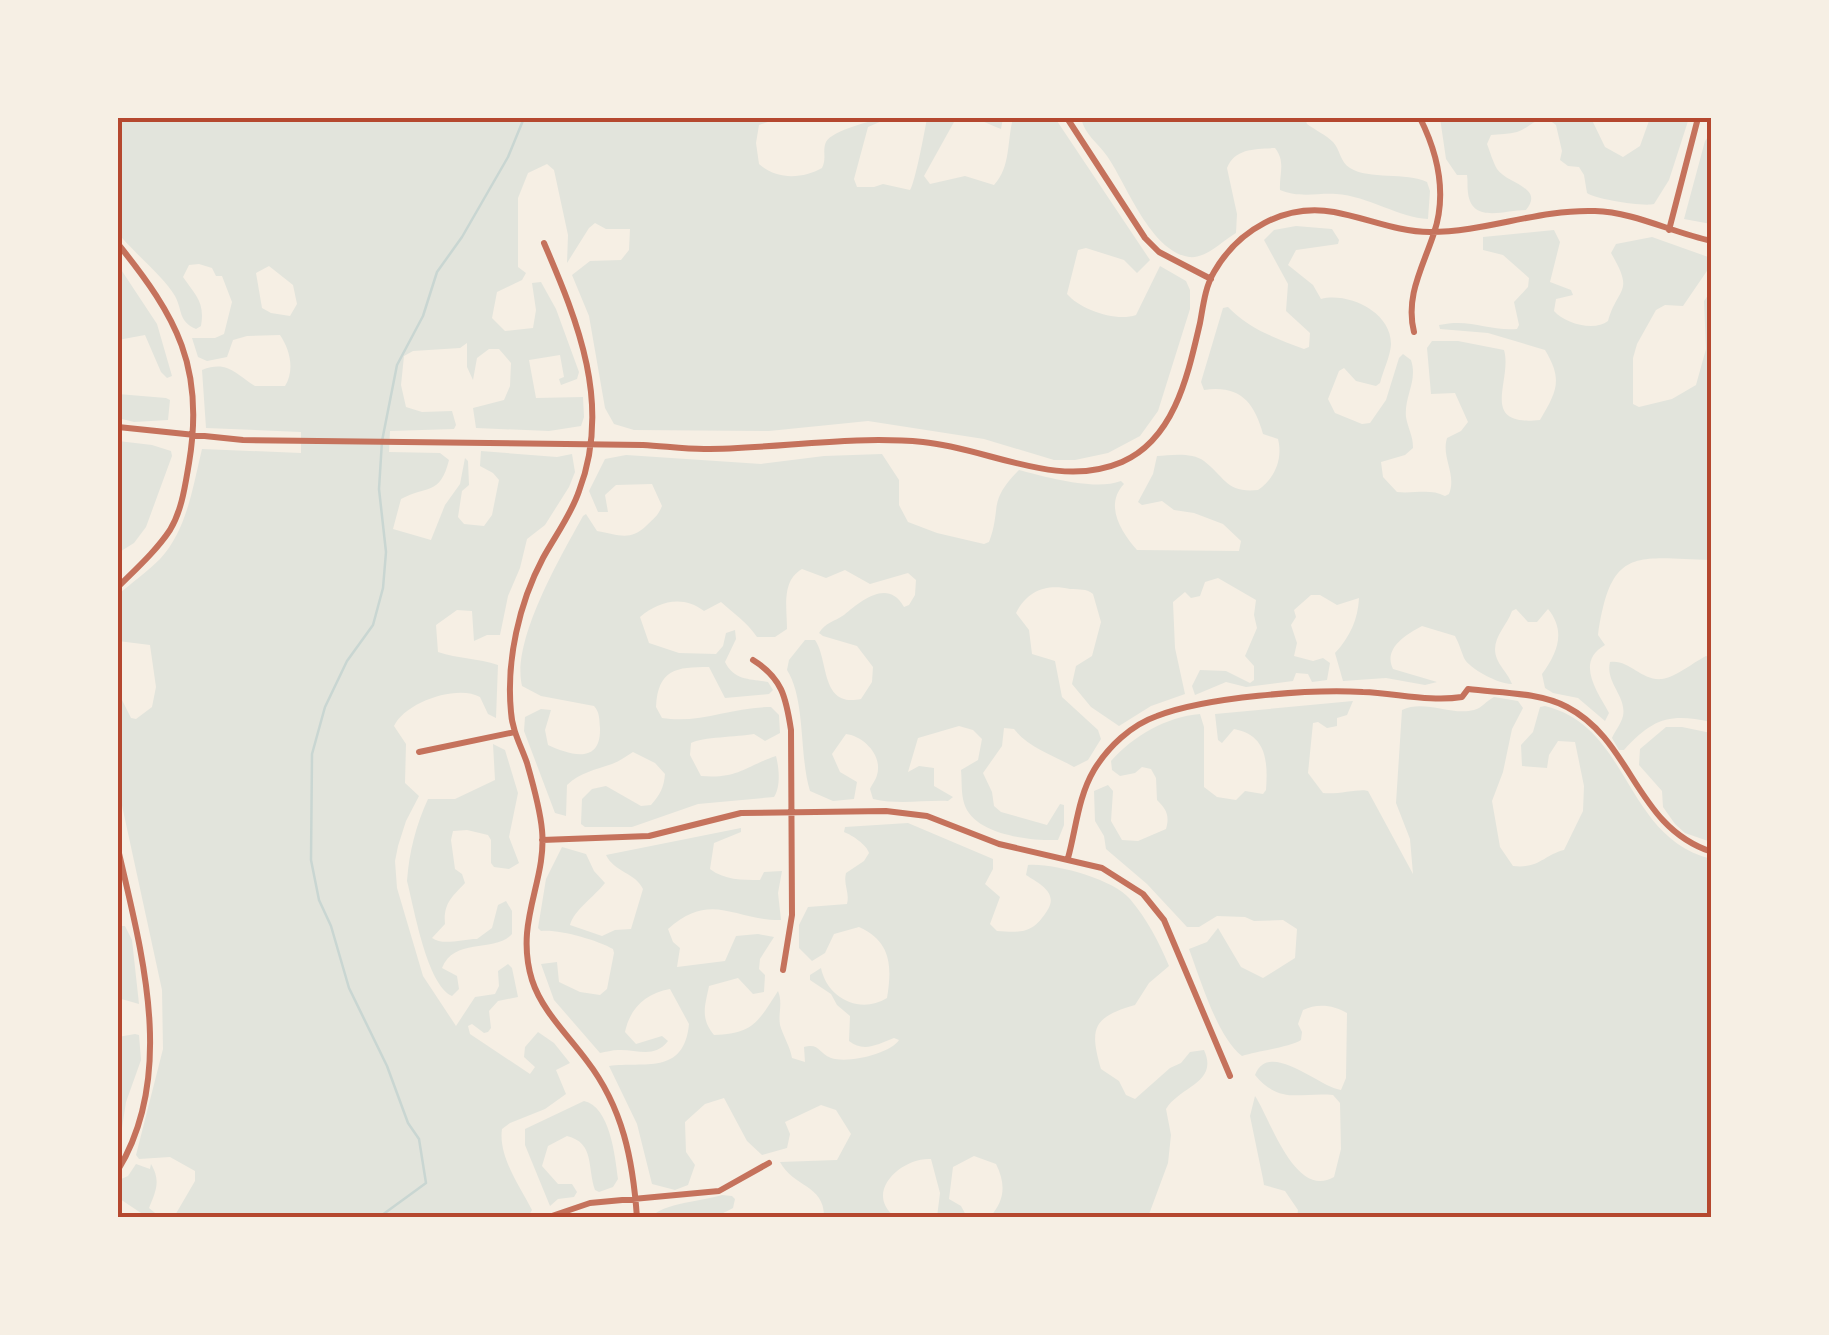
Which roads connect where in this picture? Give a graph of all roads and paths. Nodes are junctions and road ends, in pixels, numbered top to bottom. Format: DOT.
graph roads {
  1 [pos="1068,118"];
  2 [pos="1420,118"];
  3 [pos="1698,118"];
  4 [pos="1668,230"];
  5 [pos="1435,232"];
  6 [pos="1712,241"];
  7 [pos="544,242"];
  8 [pos="118,244"];
  9 [pos="1210,280"];
  10 [pos="1414,332"];
  11 [pos="118,426"];
  12 [pos="194,436"];
  13 [pos="590,445"];
  14 [pos="118,587"];
  15 [pos="753,660"];
  16 [pos="515,732"];
  17 [pos="419,752"];
  18 [pos="792,812"];
  19 [pos="542,840"];
  20 [pos="118,848"];
  21 [pos="1712,852"];
  22 [pos="1068,858"];
  23 [pos="783,970"];
  24 [pos="1230,1076"];
  25 [pos="769,1163"];
  26 [pos="118,1170"];
  27 [pos="636,1201"];
  28 [pos="546,1218"];
  29 [pos="637,1218"];
  1 -- 9 [label="street"];
  2 -- 5 [label="street"];
  3 -- 4 [label="street"];
  4 -- 5 [label="street"];
  4 -- 6 [label="street"];
  5 -- 9 [label="street"];
  5 -- 10 [label="street"];
  7 -- 13 [label="street"];
  8 -- 12 [label="street"];
  9 -- 13 [label="street"];
  11 -- 12 [label="street"];
  12 -- 13 [label="street"];
  12 -- 14 [label="street"];
  13 -- 16 [label="street"];
  15 -- 18 [label="street"];
  16 -- 17 [label="street"];
  16 -- 19 [label="street"];
  18 -- 19 [label="street"];
  18 -- 22 [label="street"];
  18 -- 23 [label="street"];
  19 -- 27 [label="street"];
  20 -- 26 [label="street"];
  21 -- 22 [label="street"];
  22 -- 24 [label="street"];
  25 -- 27 [label="street"];
  27 -- 28 [label="street"];
  27 -- 29 [label="street"];
}
